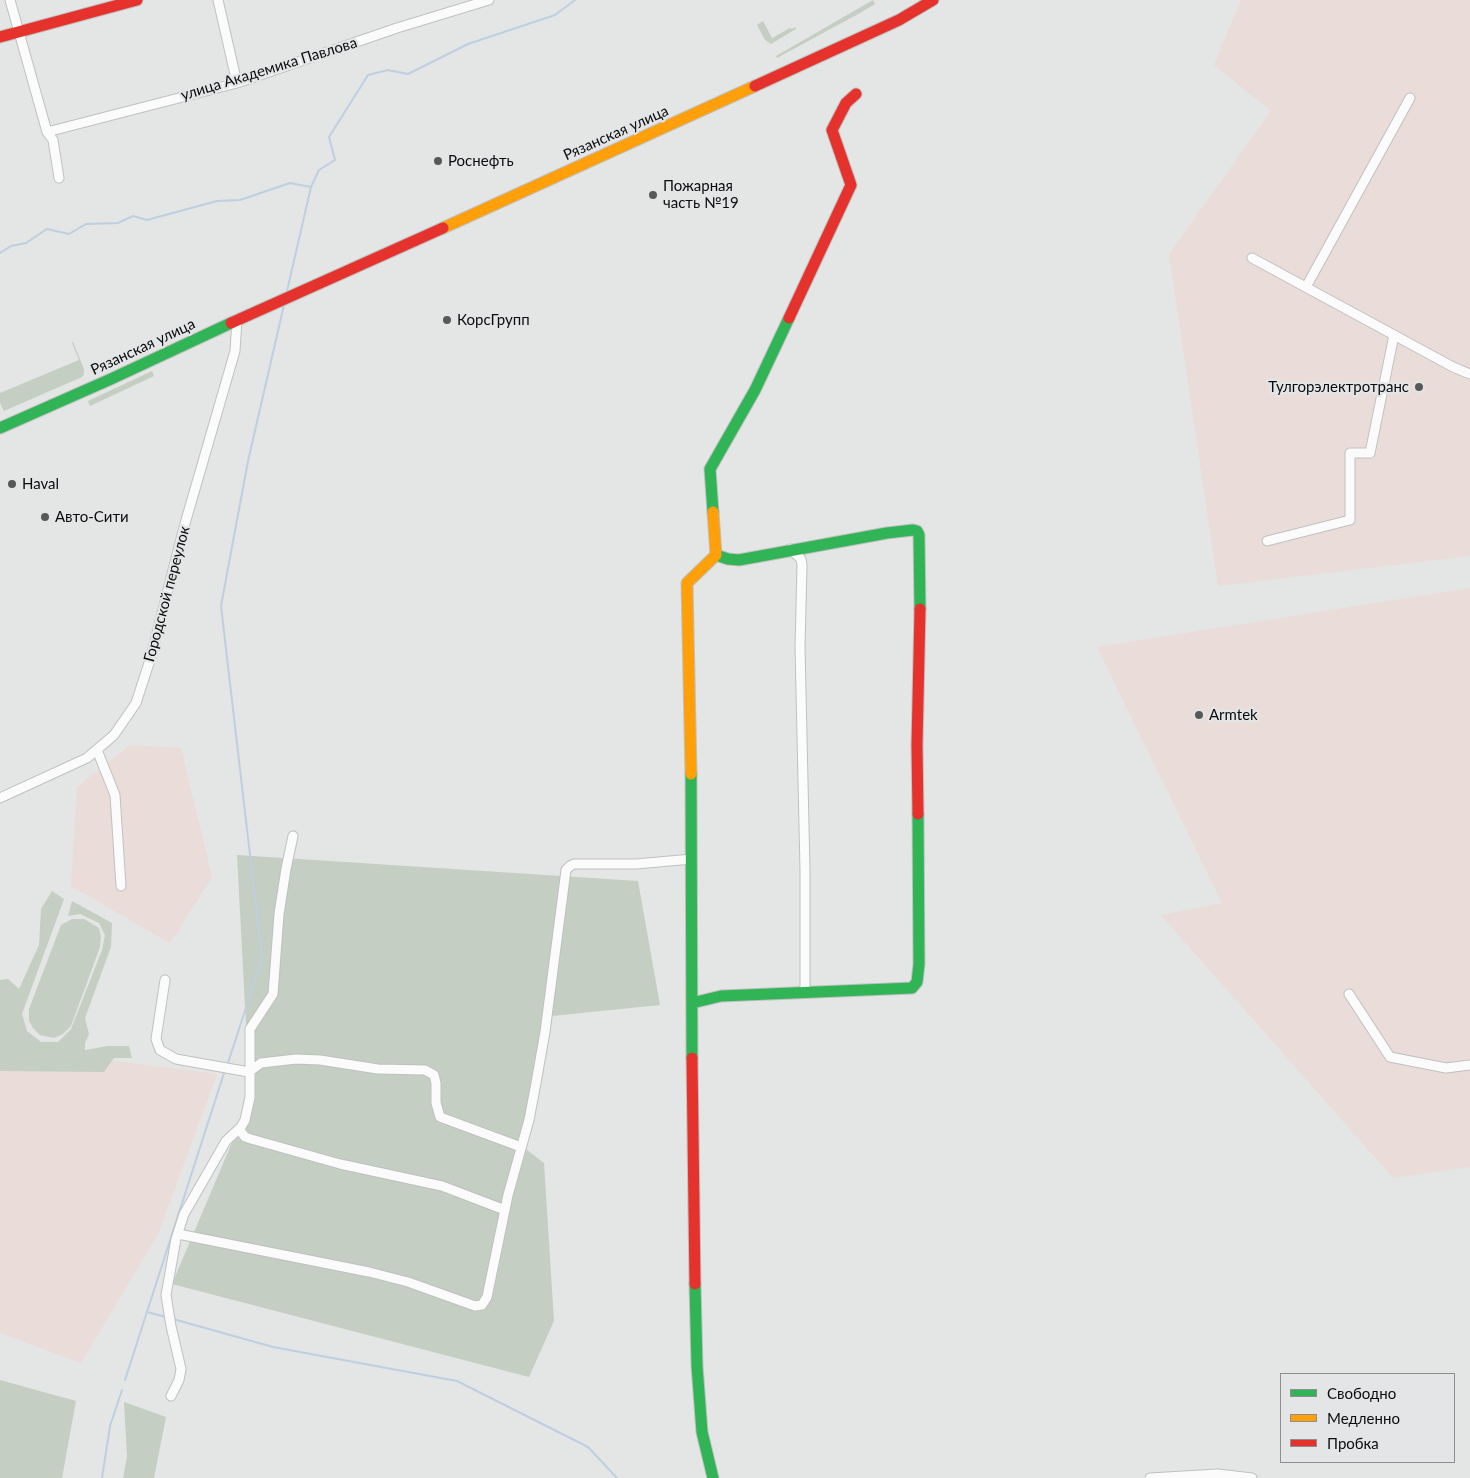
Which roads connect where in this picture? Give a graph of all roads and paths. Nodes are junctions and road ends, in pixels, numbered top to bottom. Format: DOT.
graph roads {
  1 [pos="10,0"];
  2 [pos="137,0"];
  3 [pos="218,0"];
  4 [pos="489,0"];
  5 [pos="933,0"];
  6 [pos="113,3"];
  7 [pos="19,32"];
  8 [pos="0,37"];
  9 [pos="237,82"];
  10 [pos="856,94"];
  11 [pos="1410,98"];
  12 [pos="47,132"];
  13 [pos="59,178"];
  14 [pos="1252,258"];
  15 [pos="1306,287"];
  16 [pos="237,320"];
  17 [pos="1394,335"];
  18 [pos="1470,374"];
  19 [pos="0,428"];
  20 [pos="1267,541"];
  21 [pos="790,549"];
  22 [pos="716,555"];
  23 [pos="97,750"];
  24 [pos="0,798"];
  25 [pos="293,836"];
  26 [pos="692,859"];
  27 [pos="121,886"];
  28 [pos="165,980"];
  29 [pos="805,992"];
  30 [pos="1349,994"];
  31 [pos="692,1003"];
  32 [pos="1470,1065"];
  33 [pos="249,1072"];
  34 [pos="239,1129"];
  35 [pos="521,1148"];
  36 [pos="505,1210"];
  37 [pos="178,1234"];
  38 [pos="171,1396"];
  39 [pos="713,1478"];
  40 [pos="1150,1478"];
  41 [pos="1252,1478"];
  1 -- 7 [label="street"];
  2 -- 6 [label="street"];
  3 -- 9 [label="street"];
  4 -- 9 [label="street, улица Академика Павлова"];
  5 -- 16 [label="street, Рязанская улица"];
  6 -- 7 [label="street"];
  7 -- 8 [label="street"];
  7 -- 12 [label="street"];
  9 -- 12 [label="street, улица Академика Павлова"];
  10 -- 22 [label="street"];
  11 -- 15 [label="street"];
  12 -- 13 [label="street"];
  14 -- 15 [label="street"];
  15 -- 17 [label="street"];
  16 -- 19 [label="street, Рязанская улица"];
  16 -- 23 [label="street, Городской переулок"];
  17 -- 18 [label="street"];
  17 -- 20 [label="street"];
  21 -- 22 [label="street"];
  21 -- 29 [label="street"];
  21 -- 29 [label="street"];
  22 -- 26 [label="street"];
  23 -- 24 [label="street, Городской переулок"];
  23 -- 27 [label="street"];
  25 -- 33 [label="street"];
  26 -- 31 [label="street"];
  26 -- 35 [label="street"];
  28 -- 33 [label="street"];
  29 -- 31 [label="street"];
  30 -- 32 [label="street"];
  31 -- 39 [label="street"];
  33 -- 34 [label="street"];
  33 -- 35 [label="street"];
  34 -- 36 [label="street"];
  34 -- 37 [label="street"];
  35 -- 36 [label="street"];
  36 -- 37 [label="street"];
  37 -- 38 [label="street"];
  40 -- 41 [label="street"];
}
